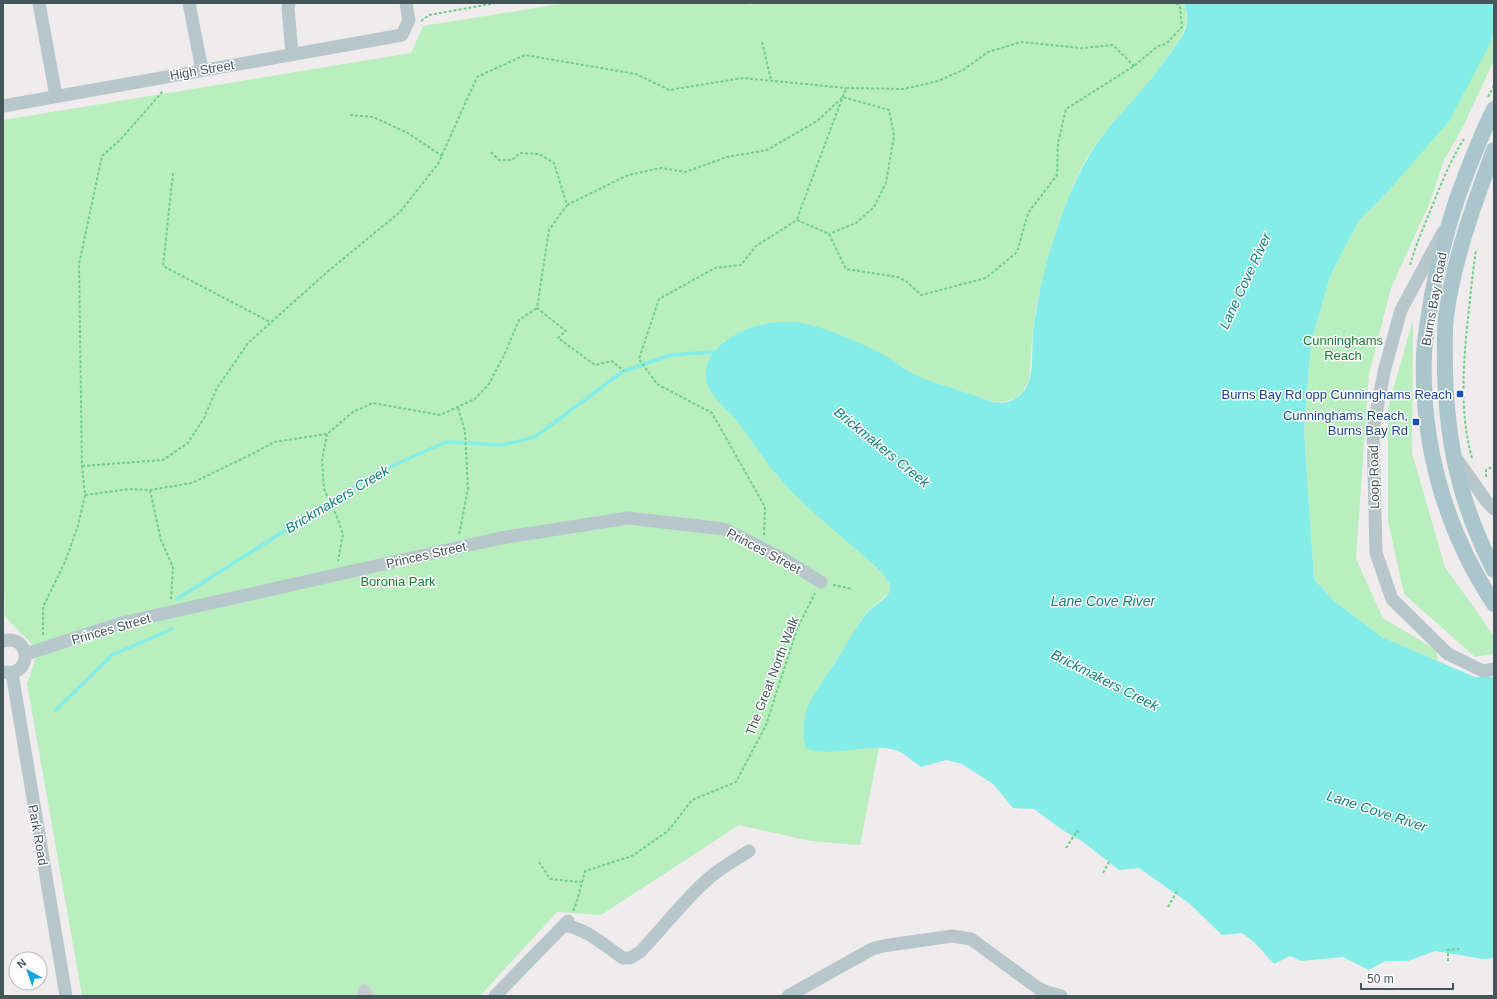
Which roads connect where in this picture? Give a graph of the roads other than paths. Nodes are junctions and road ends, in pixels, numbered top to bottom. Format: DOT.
graph roads {
  1 [pos="39,3"];
  2 [pos="189,3"];
  3 [pos="289,3"];
  4 [pos="406,3"];
  5 [pos="292,54"];
  6 [pos="202,70"];
  7 [pos="56,96"];
  8 [pos="3,106"];
  9 [pos="1489,106"];
  10 [pos="1494,150"];
  11 [pos="1451,216"];
  12 [pos="1452,454"];
  13 [pos="1494,509"];
  14 [pos="1494,570"];
  15 [pos="821,582"];
  16 [pos="1494,604"];
  17 [pos="3,641"];
  18 [pos="26,654"];
  19 [pos="1494,669"];
  20 [pos="7,672"];
  21 [pos="749,851"];
  22 [pos="66,996"];
  23 [pos="496,996"];
  24 [pos="788,996"];
  25 [pos="1061,996"];
  1 -- 7 [label="street"];
  2 -- 6 [label="street"];
  3 -- 5 [label="street"];
  4 -- 5 [label="street, High Street"];
  5 -- 6 [label="street, High Street"];
  6 -- 7 [label="street, High Street"];
  7 -- 8 [label="street, High Street"];
  9 -- 11 [label="main road, Burns Bay Road"];
  10 -- 12 [label="main road, Burns Bay Road"];
  11 -- 16 [label="main road, Burns Bay Road"];
  11 -- 19 [label="street, Loop Road"];
  12 -- 13 [label="street"];
  12 -- 14 [label="main road, Burns Bay Road"];
  15 -- 18 [label="street, Princes Street"];
  17 -- 18 [label="street"];
  18 -- 20 [label="street"];
  20 -- 22 [label="street, Park Road"];
  21 -- 23 [label="street"];
  24 -- 25 [label="street"];
}
